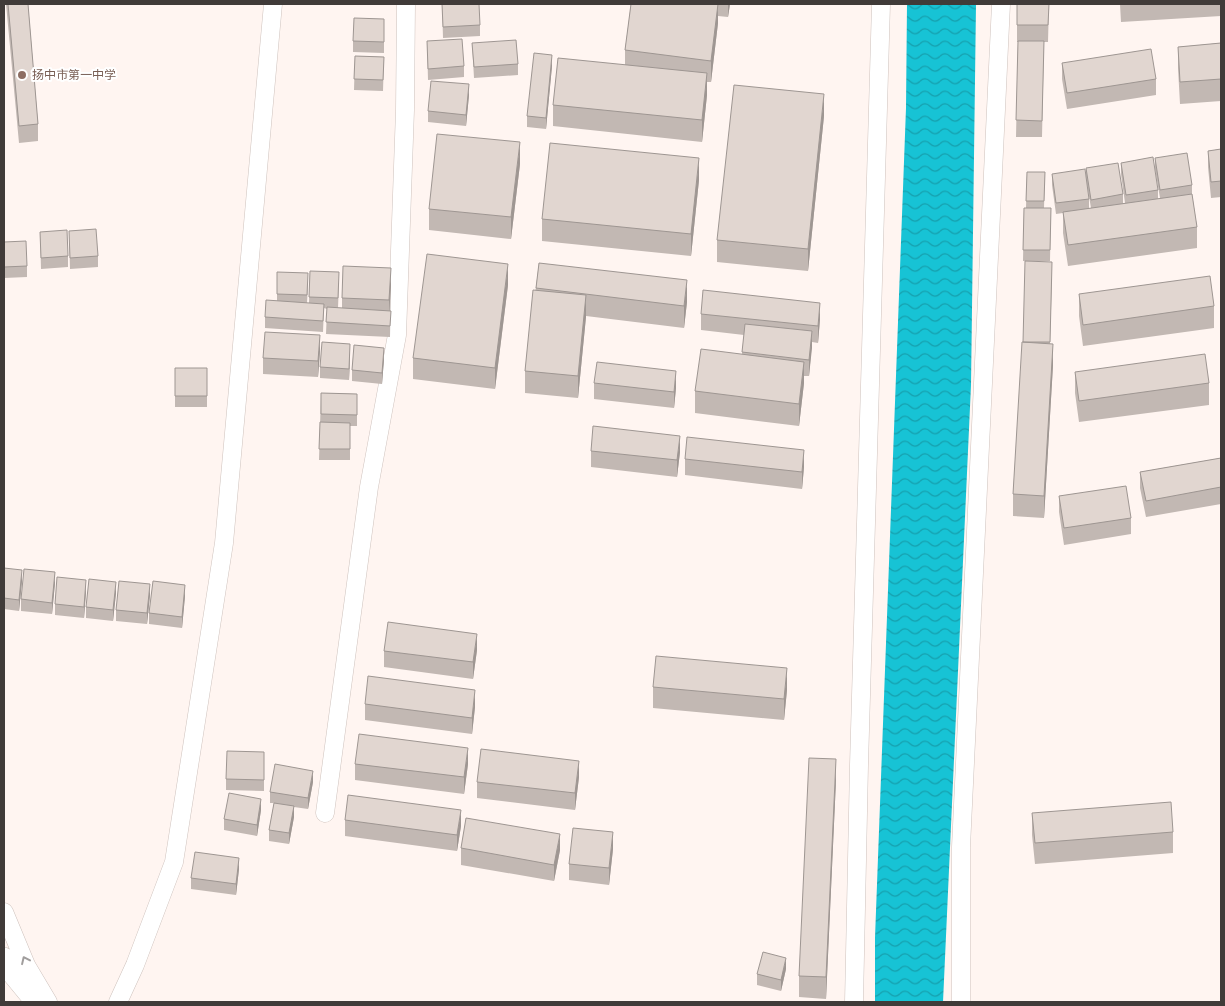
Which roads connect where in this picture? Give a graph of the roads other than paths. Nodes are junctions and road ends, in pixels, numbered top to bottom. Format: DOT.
graph roads {
  1 [pos="272,4"];
  2 [pos="406,4"];
  3 [pos="881,4"];
  4 [pos="1001,4"];
  5 [pos="325,813"];
  6 [pos="4,912"];
  7 [pos="4,958"];
  8 [pos="36,1002"];
  9 [pos="48,1002"];
  10 [pos="118,1002"];
  11 [pos="854,1002"];
  12 [pos="961,1002"];
  1 -- 10 [label="street"];
  2 -- 5 [label="street"];
  3 -- 11 [label="street"];
  4 -- 12 [label="street"];
  9 -- 6 [label="street, one-way"];
  7 -- 8 [label="main road"];
}
